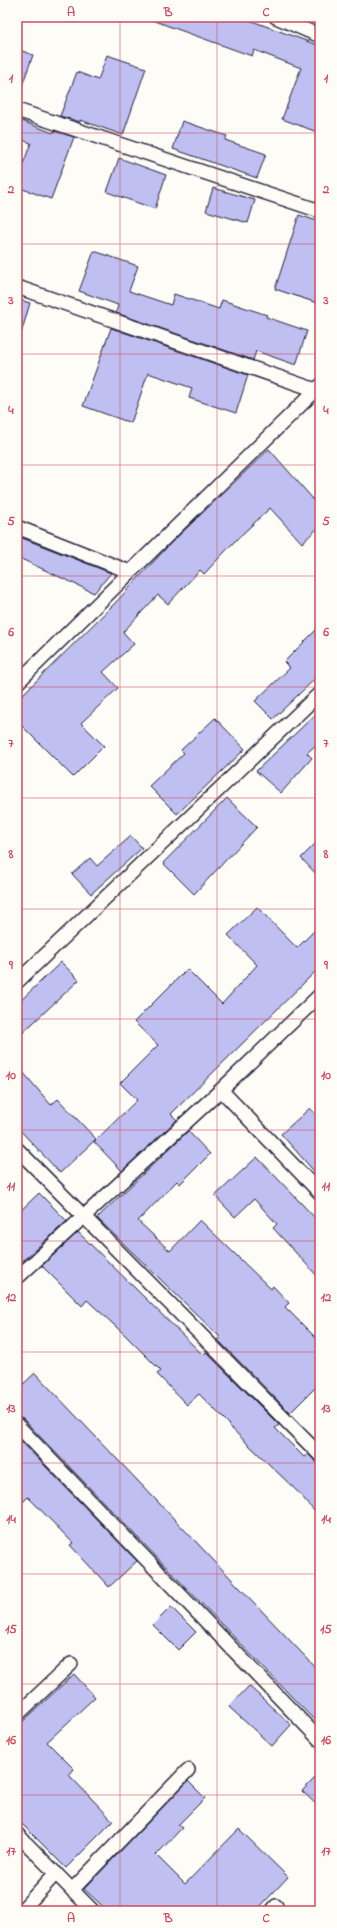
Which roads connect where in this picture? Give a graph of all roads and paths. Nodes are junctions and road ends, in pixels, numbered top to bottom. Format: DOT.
graph roads {
  1 [pos="276,17"];
  2 [pos="320,36"];
  3 [pos="17,110"];
  4 [pos="320,211"];
  5 [pos="17,287"];
  6 [pos="318,388"];
  7 [pos="17,527"];
  8 [pos="130,572"];
  9 [pos="17,683"];
  10 [pos="320,693"];
  11 [pos="17,982"];
  12 [pos="320,995"];
  13 [pos="220,1090"];
  14 [pos="17,1149"];
  15 [pos="320,1193"];
  16 [pos="83,1217"];
  17 [pos="17,1278"];
  18 [pos="17,1425"];
  19 [pos="320,1456"];
  20 [pos="72,1664"];
  21 [pos="17,1715"];
  22 [pos="320,1740"];
  23 [pos="188,1770"];
  24 [pos="17,1834"];
  25 [pos="56,1873"];
  26 [pos="72,1890"];
  27 [pos="21,1911"];
  28 [pos="93,1911"];
  1 -- 2 [label="street"];
  3 -- 4 [label="street"];
  5 -- 6 [label="street"];
  6 -- 8 [label="street"];
  7 -- 8 [label="street"];
  8 -- 9 [label="street"];
  10 -- 11 [label="street"];
  12 -- 13 [label="street"];
  13 -- 15 [label="street"];
  13 -- 16 [label="street"];
  14 -- 16 [label="street"];
  16 -- 17 [label="street"];
  16 -- 19 [label="street"];
  18 -- 22 [label="street"];
  20 -- 21 [label="street"];
  23 -- 26 [label="street"];
  24 -- 25 [label="street"];
  25 -- 26 [label="street"];
  25 -- 27 [label="street"];
  26 -- 28 [label="street"];
}
